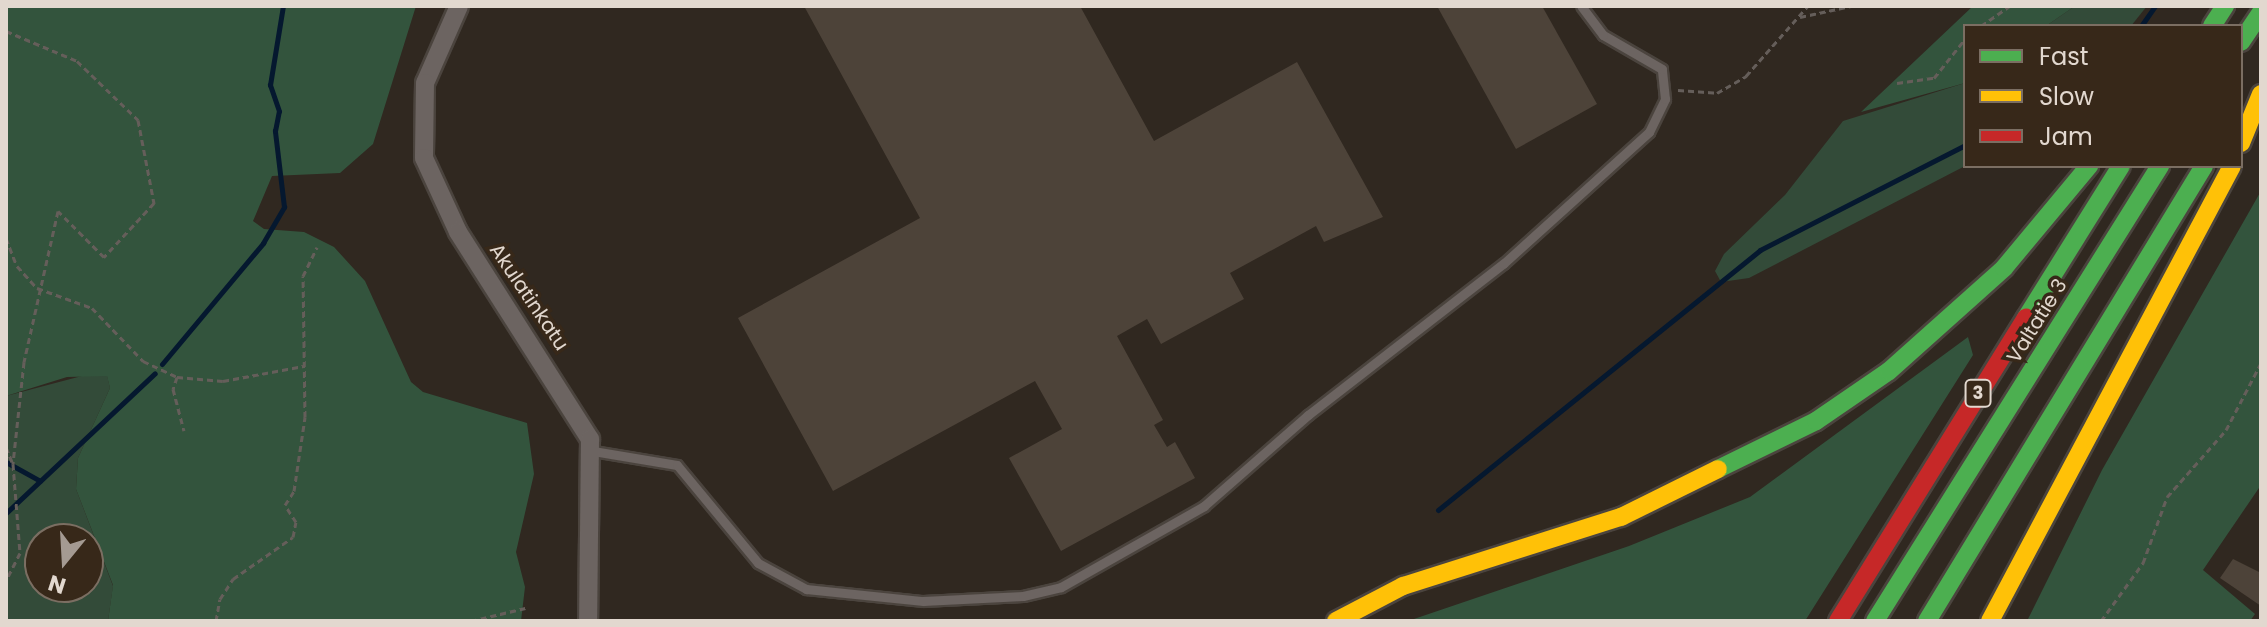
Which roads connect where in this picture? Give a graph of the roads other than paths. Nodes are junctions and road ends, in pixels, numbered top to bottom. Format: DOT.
graph roads {
  1 [pos="459,6"];
  2 [pos="1581,6"];
  3 [pos="2225,6"];
  4 [pos="2261,12"];
  5 [pos="2213,24"];
  6 [pos="2243,39"];
  7 [pos="2261,82"];
  8 [pos="2261,94"];
  9 [pos="2243,108"];
  10 [pos="2243,138"];
  11 [pos="2087,168"];
  12 [pos="2120,168"];
  13 [pos="2159,168"];
  14 [pos="2203,168"];
  15 [pos="2231,168"];
  16 [pos="593,451"];
  17 [pos="588,621"];
  18 [pos="1336,621"];
  19 [pos="1838,621"];
  20 [pos="1875,621"];
  21 [pos="1927,621"];
  22 [pos="1990,621"];
  1 -- 16 [label="street, Akulatinkatu"];
  2 -- 16 [label="lane"];
  3 -- 5 [label="highway"];
  4 -- 6 [label="highway"];
  7 -- 9 [label="highway"];
  8 -- 10 [label="highway"];
  11 -- 18 [label="highway"];
  12 -- 19 [label="highway, 3"];
  13 -- 20 [label="highway, Valtatie 3"];
  14 -- 21 [label="highway"];
  15 -- 22 [label="highway"];
  16 -- 17 [label="street, Akulatinkatu"];
}
